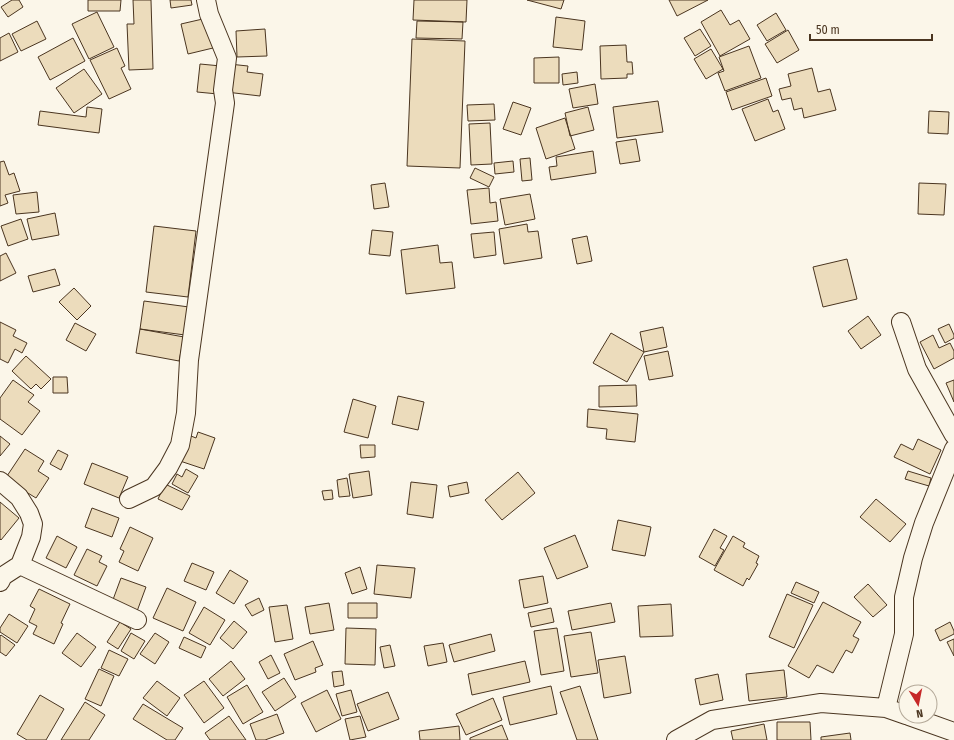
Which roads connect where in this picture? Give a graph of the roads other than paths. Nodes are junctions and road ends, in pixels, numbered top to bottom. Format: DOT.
graph roads {
  1 [pos="206,0"];
  2 [pos="901,322"];
  3 [pos="954,435"];
  4 [pos="954,449"];
  5 [pos="0,481"];
  6 [pos="128,500"];
  7 [pos="20,565"];
  8 [pos="0,582"];
  9 [pos="137,620"];
  10 [pos="886,708"];
  11 [pos="898,712"];
  12 [pos="932,724"];
  13 [pos="954,732"];
  14 [pos="676,740"];
  1 -- 6 [label="street"];
  2 -- 3 [label="street"];
  4 -- 10 [label="street"];
  5 -- 7 [label="street"];
  7 -- 8 [label="street"];
  7 -- 9 [label="street"];
  10 -- 11 [label="street"];
  10 -- 14 [label="street"];
  12 -- 13 [label="street"];
}
